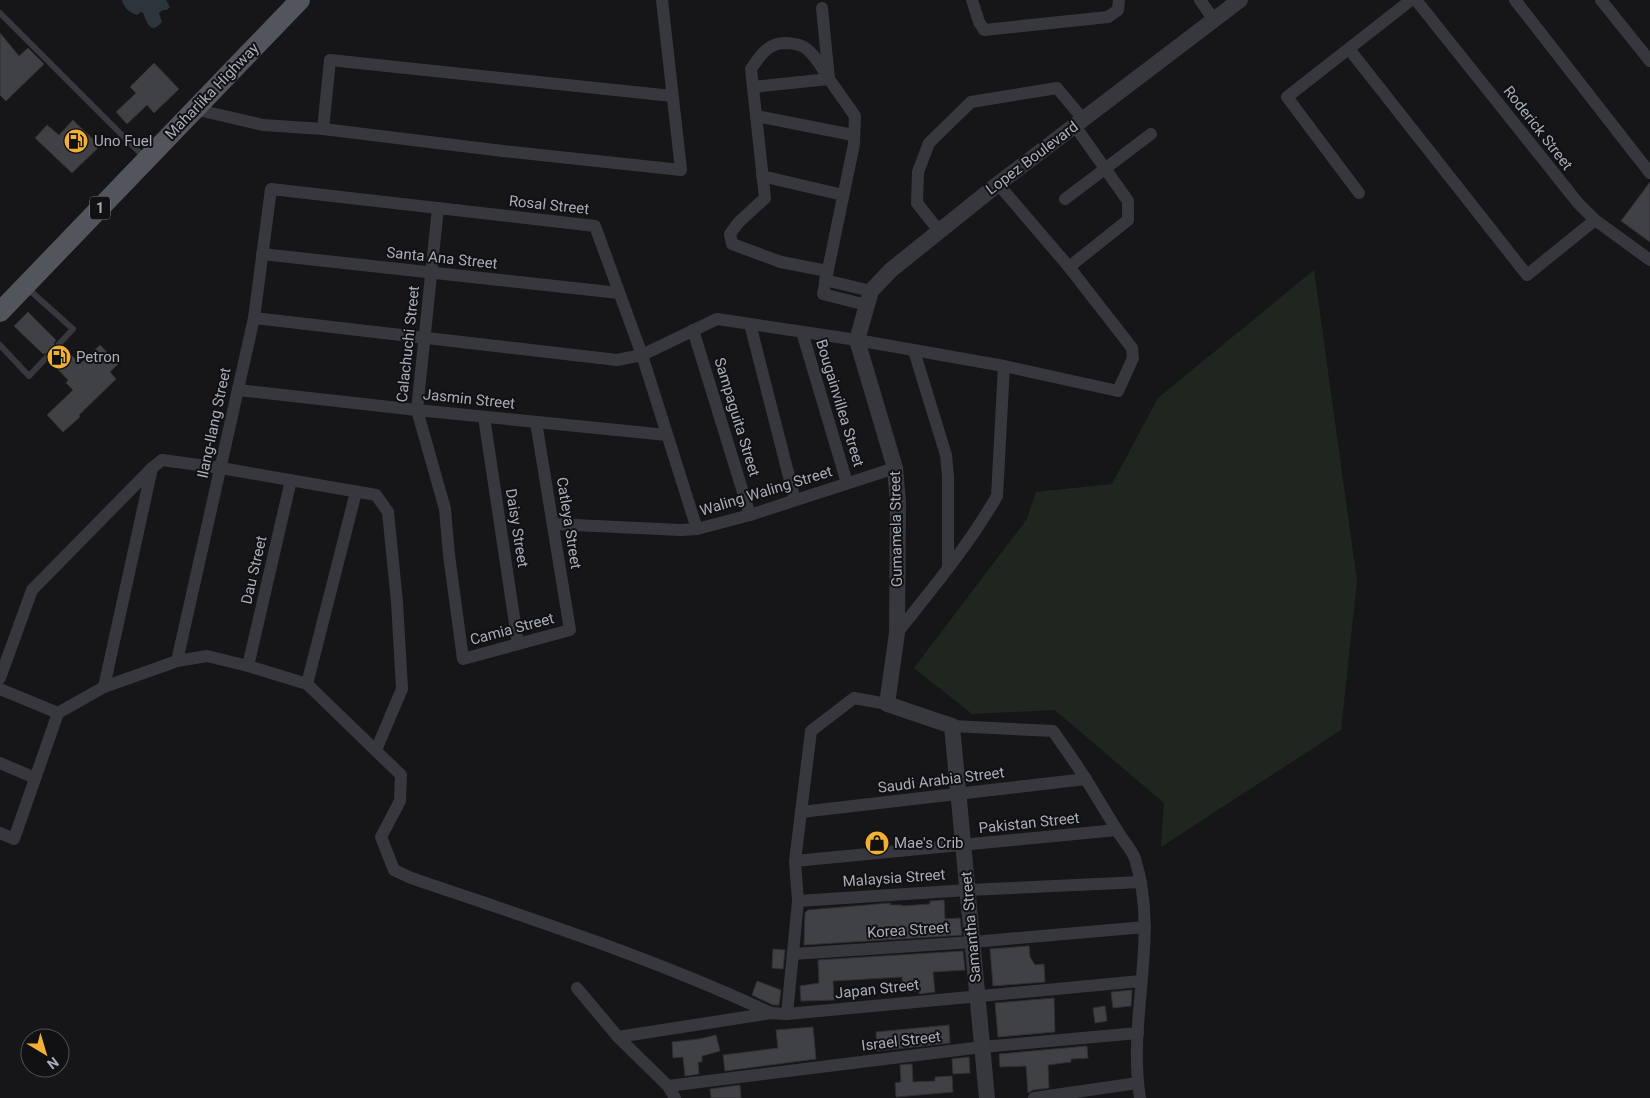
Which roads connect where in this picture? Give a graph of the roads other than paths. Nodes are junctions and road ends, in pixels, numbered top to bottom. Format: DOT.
graph roads {
  1 [pos="300,0"];
  2 [pos="662,0"];
  3 [pos="972,0"];
  4 [pos="1119,0"];
  5 [pos="1200,0"];
  6 [pos="1240,0"];
  7 [pos="1411,0"];
  8 [pos="1416,0"];
  9 [pos="1515,0"];
  10 [pos="1601,0"];
  11 [pos="822,8"];
  12 [pos="0,13"];
  13 [pos="1214,20"];
  14 [pos="1349,49"];
  15 [pos="1650,61"];
  16 [pos="829,79"];
  17 [pos="753,87"];
  18 [pos="672,96"];
  19 [pos="194,109"];
  20 [pos="756,116"];
  21 [pos="1079,122"];
  22 [pos="323,129"];
  23 [pos="1150,134"];
  24 [pos="853,135"];
  25 [pos="146,159"];
  26 [pos="1104,168"];
  27 [pos="1650,174"];
  28 [pos="762,176"];
  29 [pos="998,184"];
  30 [pos="271,189"];
  31 [pos="1359,193"];
  32 [pos="843,195"];
  33 [pos="1065,199"];
  34 [pos="438,208"];
  35 [pos="1595,220"];
  36 [pos="939,230"];
  37 [pos="262,254"];
  38 [pos="1650,260"];
  39 [pos="1069,267"];
  40 [pos="432,273"];
  41 [pos="826,275"];
  42 [pos="25,286"];
  43 [pos="620,293"];
  44 [pos="869,298"];
  45 [pos="0,312"];
  46 [pos="254,318"];
  47 [pos="750,324"];
  48 [pos="693,330"];
  49 [pos="802,332"];
  50 [pos="425,338"];
  51 [pos="857,340"];
  52 [pos="59,344"];
  53 [pos="0,345"];
  54 [pos="914,351"];
  55 [pos="642,355"];
  56 [pos="46,358"];
  57 [pos="1004,366"];
  58 [pos="238,390"];
  59 [pos="417,410"];
  60 [pos="484,416"];
  61 [pos="536,422"];
  62 [pos="667,435"];
  63 [pos="152,468"];
  64 [pos="221,468"];
  65 [pos="895,468"];
  66 [pos="291,480"];
  67 [pos="847,483"];
  68 [pos="356,492"];
  69 [pos="795,500"];
  70 [pos="750,515"];
  71 [pos="553,524"];
  72 [pos="697,529"];
  73 [pos="948,568"];
  74 [pos="570,630"];
  75 [pos="897,633"];
  76 [pos="518,644"];
  77 [pos="463,659"];
  78 [pos="177,661"];
  79 [pos="248,666"];
  80 [pos="0,678"];
  81 [pos="307,684"];
  82 [pos="104,687"];
  83 [pos="0,689"];
  84 [pos="887,704"];
  85 [pos="58,713"];
  86 [pos="952,726"];
  87 [pos="376,750"];
  88 [pos="0,763"];
  89 [pos="35,778"];
  90 [pos="1086,779"];
  91 [pos="959,794"];
  92 [pos="801,812"];
  93 [pos="1117,830"];
  94 [pos="0,833"];
  95 [pos="964,846"];
  96 [pos="796,862"];
  97 [pos="1141,882"];
  98 [pos="968,890"];
  99 [pos="798,901"];
  100 [pos="1145,927"];
  101 [pos="973,942"];
  102 [pos="793,954"];
  103 [pos="1141,981"];
  104 [pos="577,988"];
  105 [pos="978,995"];
  106 [pos="771,1013"];
  107 [pos="787,1014"];
  108 [pos="1138,1033"];
  109 [pos="618,1037"];
  110 [pos="982,1047"];
  111 [pos="1138,1083"];
  112 [pos="668,1086"];
  113 [pos="675,1098"];
  114 [pos="987,1098"];
  115 [pos="1034,1098"];
  116 [pos="1140,1098"];
  1 -- 19 [label="main road, Maharlika Highway / 1"];
  2 -- 18 [label="street"];
  3 -- 4 [label="street"];
  5 -- 13 [label="street"];
  6 -- 13 [label="street, Lopez Boulevard"];
  7 -- 14 [label="street"];
  8 -- 35 [label="street, Roderick Street"];
  9 -- 27 [label="street"];
  10 -- 15 [label="street"];
  11 -- 16 [label="street"];
  12 -- 25 [label="lane"];
  13 -- 21 [label="street, Lopez Boulevard"];
  14 -- 31 [label="street"];
  14 -- 35 [label="street"];
  16 -- 17 [label="street"];
  16 -- 17 [label="street"];
  16 -- 24 [label="street"];
  17 -- 20 [label="street"];
  18 -- 22 [label="street"];
  18 -- 22 [label="street"];
  19 -- 22 [label="street"];
  19 -- 25 [label="main road, Maharlika Highway / 1"];
  20 -- 24 [label="street"];
  20 -- 28 [label="street"];
  21 -- 26 [label="street"];
  21 -- 29 [label="street, Lopez Boulevard"];
  21 -- 36 [label="street"];
  23 -- 26 [label="street"];
  24 -- 32 [label="street"];
  25 -- 42 [label="main road, Maharlika Highway / 1"];
  26 -- 33 [label="street"];
  26 -- 39 [label="street"];
  28 -- 32 [label="street"];
  28 -- 41 [label="street"];
  29 -- 36 [label="street, Lopez Boulevard"];
  29 -- 39 [label="street"];
  30 -- 34 [label="street, Rosal Street"];
  30 -- 37 [label="street, Ilang-Ilang Street"];
  32 -- 41 [label="street"];
  34 -- 40 [label="street, Calachuchi Street"];
  34 -- 43 [label="street, Rosal Street"];
  35 -- 38 [label="street, Roderick Street"];
  36 -- 44 [label="street, Lopez Boulevard"];
  37 -- 40 [label="street, Santa Ana Street"];
  37 -- 46 [label="street, Ilang-Ilang Street"];
  39 -- 57 [label="street"];
  40 -- 43 [label="street, Santa Ana Street"];
  40 -- 50 [label="street, Calachuchi Street"];
  41 -- 44 [label="street"];
  42 -- 45 [label="main road, Maharlika Highway / 1"];
  42 -- 52 [label="lane"];
  43 -- 55 [label="street, Rosal Street"];
  44 -- 51 [label="street, Lopez Boulevard"];
  46 -- 50 [label="street"];
  46 -- 58 [label="street, Ilang-Ilang Street"];
  47 -- 48 [label="street"];
  47 -- 49 [label="street"];
  47 -- 69 [label="street"];
  48 -- 55 [label="street"];
  48 -- 70 [label="street, Sampaguita Street"];
  49 -- 51 [label="street"];
  49 -- 67 [label="street, Bougainvillea Street"];
  50 -- 55 [label="street"];
  50 -- 59 [label="street, Calachuchi Street"];
  51 -- 54 [label="street"];
  51 -- 65 [label="street, Gumamela Street"];
  53 -- 56 [label="lane"];
  54 -- 57 [label="street"];
  54 -- 73 [label="street"];
  55 -- 62 [label="street, Rosal Street"];
  57 -- 73 [label="street"];
  58 -- 59 [label="street, Jasmin Street"];
  58 -- 64 [label="street, Ilang-Ilang Street"];
  59 -- 60 [label="street, Jasmin Street"];
  59 -- 77 [label="street, Calachuchi Street"];
  60 -- 61 [label="street, Jasmin Street"];
  60 -- 76 [label="street, Daisy Street"];
  61 -- 62 [label="street, Jasmin Street"];
  61 -- 71 [label="street, Catleya Street"];
  62 -- 72 [label="street, Rosal Street"];
  63 -- 64 [label="street"];
  63 -- 80 [label="street"];
  63 -- 82 [label="street"];
  64 -- 66 [label="street"];
  64 -- 78 [label="street, Ilang-Ilang Street"];
  65 -- 67 [label="street, Waling Waling Street"];
  65 -- 75 [label="street, Gumamela Street"];
  66 -- 68 [label="street"];
  66 -- 79 [label="street, Dau Street"];
  67 -- 69 [label="street, Waling Waling Street"];
  68 -- 81 [label="street"];
  68 -- 87 [label="street"];
  69 -- 70 [label="street, Waling Waling Street"];
  70 -- 72 [label="street, Waling Waling Street"];
  71 -- 72 [label="street, Waling Waling Street"];
  71 -- 74 [label="street, Catleya Street"];
  73 -- 75 [label="street"];
  74 -- 76 [label="street, Camia Street"];
  75 -- 84 [label="street, Gumamela Street"];
  76 -- 77 [label="street, Camia Street"];
  78 -- 79 [label="street"];
  78 -- 82 [label="street"];
  79 -- 81 [label="street"];
  81 -- 87 [label="street"];
  82 -- 85 [label="street"];
  83 -- 85 [label="street"];
  84 -- 86 [label="street"];
  84 -- 92 [label="street"];
  85 -- 89 [label="street"];
  86 -- 90 [label="street"];
  86 -- 91 [label="street, Samantha Street"];
  87 -- 106 [label="street"];
  88 -- 89 [label="street"];
  89 -- 94 [label="street"];
  90 -- 91 [label="street, Saudi Arabia Street"];
  90 -- 93 [label="street"];
  91 -- 92 [label="street, Saudi Arabia Street"];
  91 -- 95 [label="street, Samantha Street"];
  92 -- 96 [label="street"];
  93 -- 95 [label="street, Pakistan Street"];
  93 -- 97 [label="street"];
  95 -- 96 [label="street, Pakistan Street"];
  95 -- 98 [label="street, Samantha Street"];
  96 -- 99 [label="street"];
  97 -- 98 [label="street, Malaysia Street"];
  97 -- 100 [label="street"];
  98 -- 99 [label="street, Malaysia Street"];
  98 -- 101 [label="street, Samantha Street"];
  99 -- 102 [label="street"];
  100 -- 101 [label="street, Korea Street"];
  100 -- 103 [label="street"];
  101 -- 102 [label="street, Korea Street"];
  101 -- 105 [label="street, Samantha Street"];
  102 -- 107 [label="street"];
  103 -- 105 [label="street, Japan Street"];
  103 -- 108 [label="street"];
  104 -- 109 [label="street"];
  105 -- 107 [label="street, Japan Street"];
  105 -- 110 [label="street, Samantha Street"];
  106 -- 107 [label="street, Japan Street"];
  106 -- 109 [label="street, Japan Street"];
  108 -- 110 [label="street, Israel Street"];
  108 -- 111 [label="street"];
  109 -- 112 [label="street"];
  110 -- 112 [label="street, Israel Street"];
  110 -- 114 [label="street, Samantha Street"];
  111 -- 115 [label="street"];
  111 -- 116 [label="street"];
  112 -- 113 [label="street"];
}
